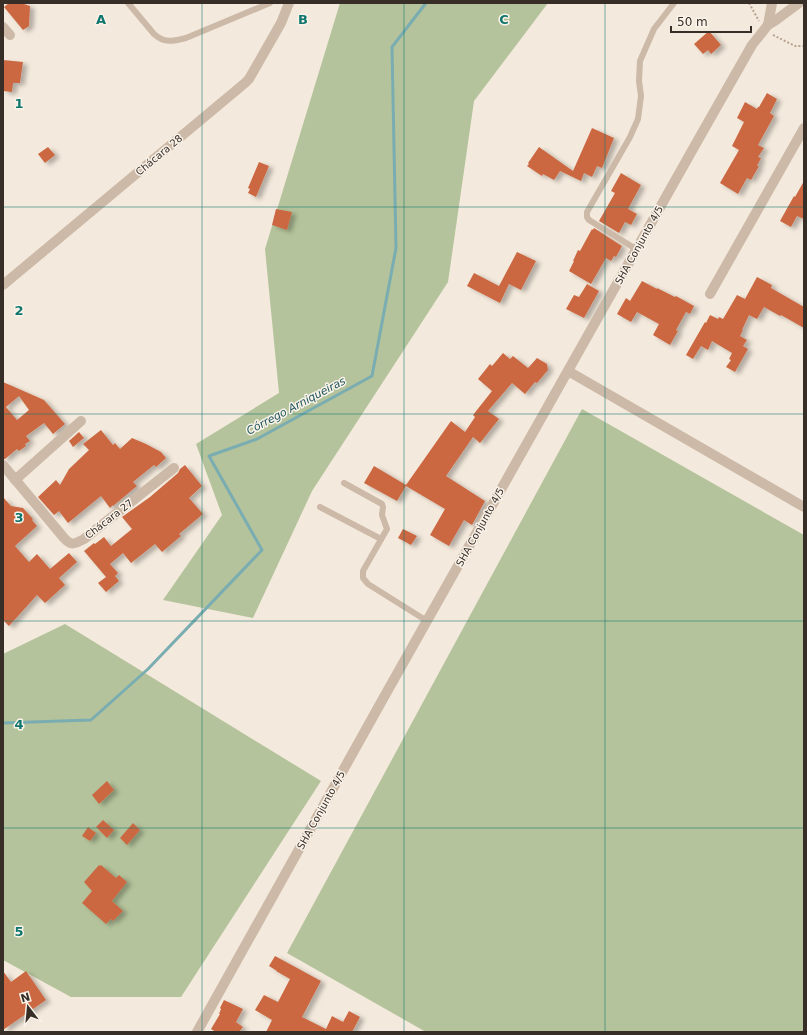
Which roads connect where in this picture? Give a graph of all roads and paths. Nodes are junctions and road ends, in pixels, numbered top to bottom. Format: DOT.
graph roads {
  1 [pos="128,3"];
  2 [pos="270,3"];
  3 [pos="289,3"];
  4 [pos="674,3"];
  5 [pos="772,3"];
  6 [pos="799,3"];
  7 [pos="768,25"];
  8 [pos="3,27"];
  9 [pos="10,35"];
  10 [pos="804,128"];
  11 [pos="636,250"];
  12 [pos="3,285"];
  13 [pos="710,294"];
  14 [pos="568,371"];
  15 [pos="81,421"];
  16 [pos="3,466"];
  17 [pos="174,468"];
  18 [pos="15,480"];
  19 [pos="344,483"];
  20 [pos="320,507"];
  21 [pos="804,507"];
  22 [pos="381,539"];
  23 [pos="427,621"];
  24 [pos="198,1032"];
  1 -- 2 [label="lane"];
  3 -- 12 [label="street, Chácara 28"];
  4 -- 11 [label="lane"];
  5 -- 7 [label="street, SHA Conjunto 4/5"];
  6 -- 7 [label="street, SHA Conjunto 4/5"];
  7 -- 11 [label="street, SHA Conjunto 4/5"];
  8 -- 9 [label="street"];
  10 -- 13 [label="street"];
  11 -- 14 [label="street, SHA Conjunto 4/5"];
  14 -- 21 [label="street"];
  14 -- 23 [label="street, SHA Conjunto 4/5"];
  15 -- 18 [label="street"];
  16 -- 18 [label="street, Chácara 27"];
  17 -- 18 [label="street, Chácara 27"];
  19 -- 22 [label="lane"];
  20 -- 22 [label="lane"];
  22 -- 23 [label="lane"];
  23 -- 24 [label="street, SHA Conjunto 4/5"];
}
